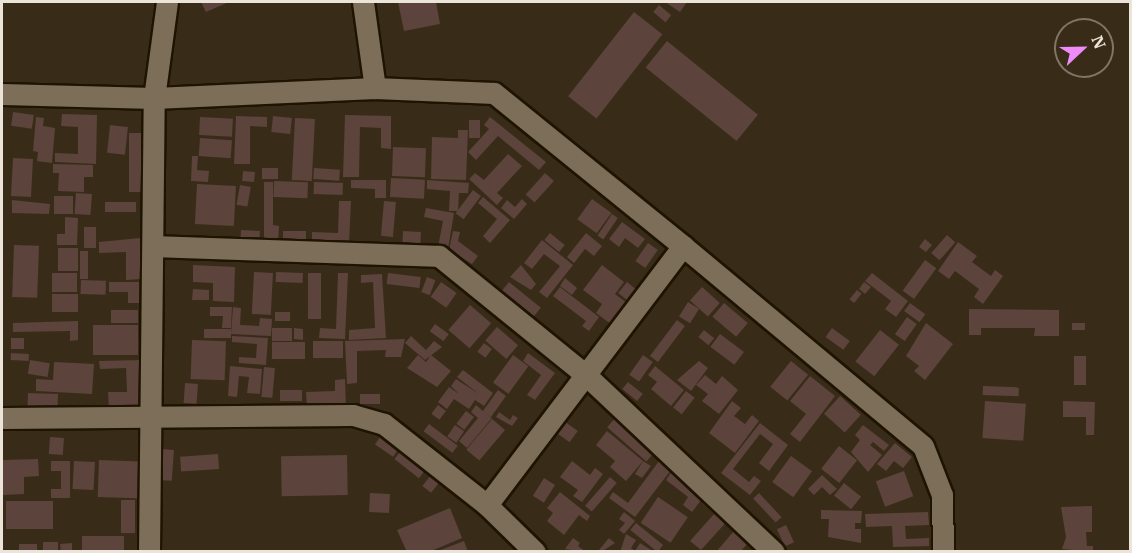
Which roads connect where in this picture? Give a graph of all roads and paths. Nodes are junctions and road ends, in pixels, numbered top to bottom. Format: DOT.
graph roads {
  1 [pos="167,2"];
  2 [pos="363,2"];
  3 [pos="375,88"];
  4 [pos="2,94"];
  5 [pos="154,98"];
  6 [pos="155,246"];
  7 [pos="683,246"];
  8 [pos="586,375"];
  9 [pos="2,418"];
  10 [pos="150,419"];
  11 [pos="487,505"];
  12 [pos="149,552"];
  13 [pos="536,552"];
  14 [pos="774,552"];
  15 [pos="943,552"];
  1 -- 5 [label="street"];
  2 -- 3 [label="street"];
  3 -- 5 [label="street"];
  3 -- 7 [label="street"];
  4 -- 5 [label="street"];
  5 -- 6 [label="street"];
  6 -- 8 [label="street"];
  6 -- 10 [label="street"];
  7 -- 8 [label="street"];
  7 -- 15 [label="street"];
  8 -- 11 [label="street"];
  8 -- 14 [label="street"];
  9 -- 10 [label="street"];
  10 -- 11 [label="street"];
  10 -- 12 [label="street"];
  11 -- 13 [label="street"];
}
